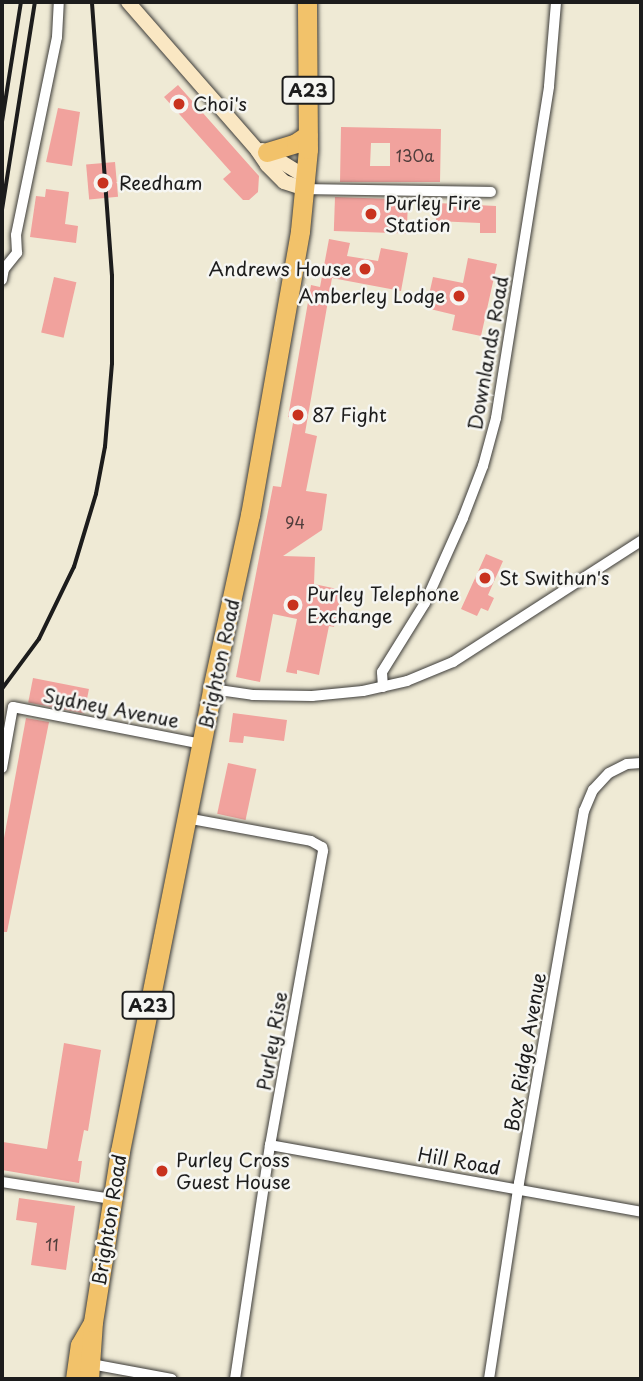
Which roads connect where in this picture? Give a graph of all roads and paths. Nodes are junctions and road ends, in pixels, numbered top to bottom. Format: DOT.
graph roads {
  1 [pos="59,2"];
  2 [pos="128,2"];
  3 [pos="307,2"];
  4 [pos="556,2"];
  5 [pos="308,135"];
  6 [pos="262,151"];
  7 [pos="305,183"];
  8 [pos="491,191"];
  9 [pos="2,280"];
  10 [pos="641,541"];
  11 [pos="383,687"];
  12 [pos="212,689"];
  13 [pos="201,744"];
  14 [pos="641,763"];
  15 [pos="2,768"];
  16 [pos="186,818"];
  17 [pos="270,1145"];
  18 [pos="2,1181"];
  19 [pos="519,1190"];
  20 [pos="112,1199"];
  21 [pos="641,1212"];
  22 [pos="93,1322"];
  23 [pos="90,1372"];
  24 [pos="75,1379"];
  25 [pos="172,1379"];
  26 [pos="235,1379"];
  27 [pos="489,1379"];
  1 -- 9 [label="street"];
  2 -- 6 [label="street"];
  3 -- 5 [label="highway, Brighton Road / A23"];
  4 -- 11 [label="street, Downlands Road"];
  5 -- 6 [label="highway"];
  5 -- 7 [label="highway, Brighton Road / A23"];
  6 -- 7 [label="street"];
  7 -- 8 [label="street"];
  7 -- 12 [label="highway, Brighton Road / A23"];
  10 -- 11 [label="street"];
  11 -- 12 [label="street"];
  12 -- 13 [label="highway, Brighton Road / A23"];
  13 -- 15 [label="street, Sydney Avenue"];
  13 -- 16 [label="highway, Brighton Road / A23"];
  14 -- 19 [label="street, Box Ridge Avenue"];
  16 -- 17 [label="street, Purley Rise"];
  16 -- 20 [label="highway, Brighton Road / A23"];
  17 -- 19 [label="street, Hill Road"];
  17 -- 26 [label="street, Purley Rise"];
  18 -- 20 [label="street"];
  19 -- 21 [label="street, Hill Road"];
  19 -- 27 [label="street, Box Ridge Avenue"];
  20 -- 22 [label="highway, Brighton Road / A23"];
  22 -- 23 [label="highway, Brighton Road / A23"];
  22 -- 24 [label="highway, Brighton Road / A23"];
  23 -- 25 [label="street"];
}
